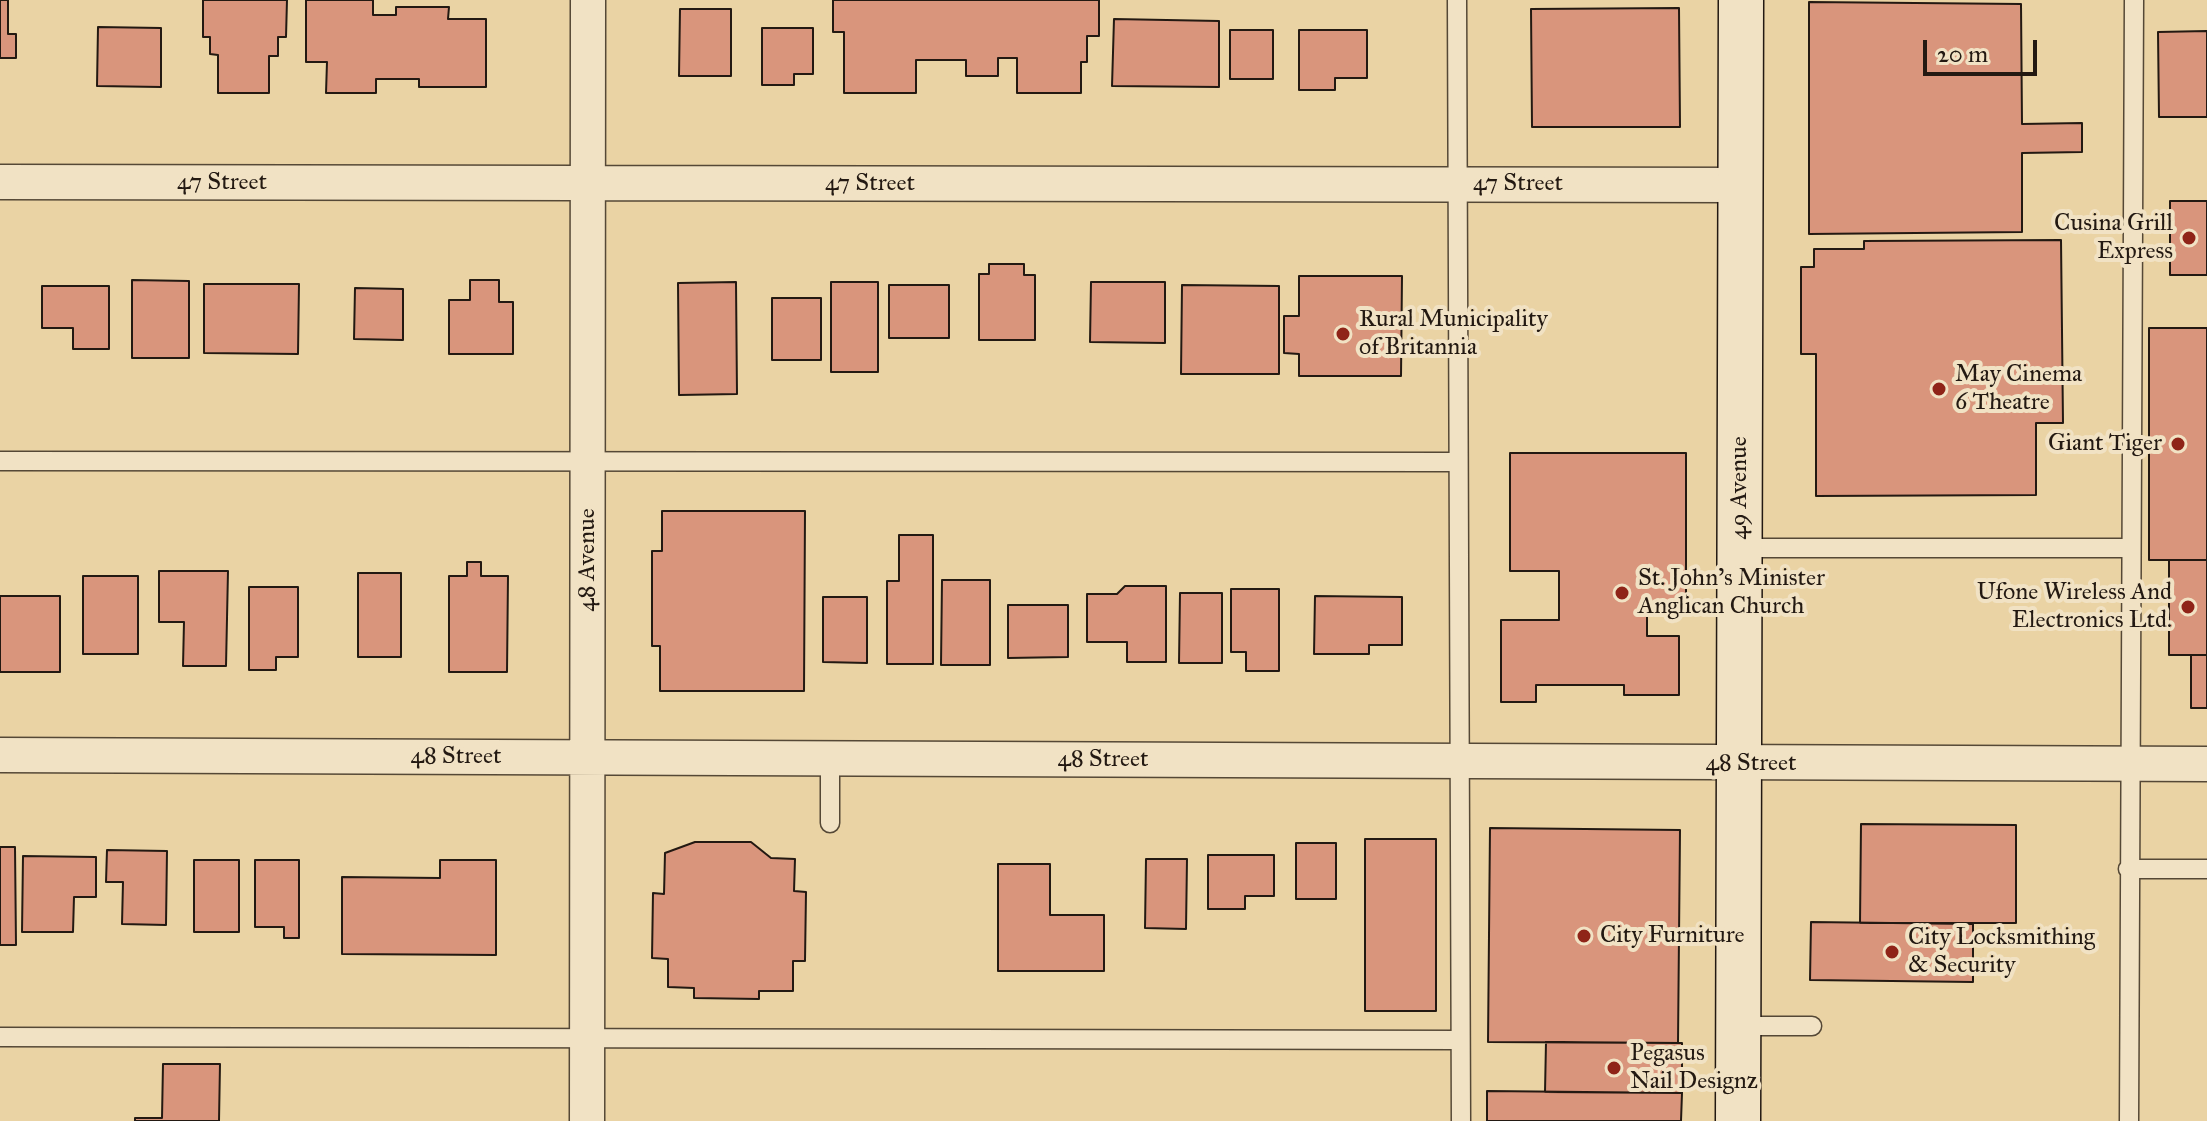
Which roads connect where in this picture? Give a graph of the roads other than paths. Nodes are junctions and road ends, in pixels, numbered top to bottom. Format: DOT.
graph roads {
  1 [pos="588,0"];
  2 [pos="1457,0"];
  3 [pos="1741,0"];
  4 [pos="2134,0"];
  5 [pos="0,182"];
  6 [pos="588,184"];
  7 [pos="1456,184"];
  8 [pos="1741,185"];
  9 [pos="0,461"];
  10 [pos="588,461"];
  11 [pos="1457,462"];
  12 [pos="1740,548"];
  13 [pos="2130,548"];
  14 [pos="0,755"];
  15 [pos="588,758"];
  16 [pos="830,759"];
  17 [pos="1458,762"];
  18 [pos="1739,764"];
  19 [pos="2128,764"];
  20 [pos="2207,764"];
  21 [pos="830,823"];
  22 [pos="2128,869"];
  23 [pos="2207,869"];
  24 [pos="1739,1026"];
  25 [pos="1812,1026"];
  26 [pos="0,1037"];
  27 [pos="587,1038"];
  28 [pos="1460,1040"];
  29 [pos="587,1121"];
  30 [pos="1461,1121"];
  31 [pos="1738,1121"];
  32 [pos="2129,1121"];
  1 -- 6 [label="street, 48 Avenue"];
  2 -- 7 [label="lane"];
  3 -- 8 [label="street, 49 Avenue"];
  4 -- 13 [label="lane"];
  5 -- 6 [label="street, 47 Street"];
  6 -- 7 [label="street, 47 Street"];
  6 -- 10 [label="street, 48 Avenue"];
  7 -- 8 [label="street, 47 Street"];
  7 -- 11 [label="lane"];
  8 -- 12 [label="street, 49 Avenue"];
  9 -- 10 [label="lane"];
  10 -- 11 [label="lane"];
  10 -- 15 [label="street, 48 Avenue"];
  11 -- 17 [label="lane"];
  12 -- 13 [label="lane"];
  12 -- 18 [label="street, 49 Avenue"];
  13 -- 19 [label="lane"];
  14 -- 15 [label="street, 48 Street"];
  15 -- 16 [label="street, 48 Street"];
  15 -- 27 [label="street, 48 Avenue"];
  16 -- 17 [label="street, 48 Street"];
  16 -- 21 [label="lane"];
  17 -- 18 [label="street, 48 Street"];
  17 -- 28 [label="lane"];
  18 -- 19 [label="street, 48 Street"];
  18 -- 24 [label="street, 49 Avenue"];
  19 -- 20 [label="street, 48 Street"];
  19 -- 22 [label="lane"];
  22 -- 23 [label="lane"];
  22 -- 32 [label="lane"];
  24 -- 25 [label="lane"];
  24 -- 31 [label="street, 49 Avenue"];
  26 -- 27 [label="lane"];
  27 -- 28 [label="lane"];
  27 -- 29 [label="street, 48 Avenue"];
  28 -- 30 [label="lane"];
}
